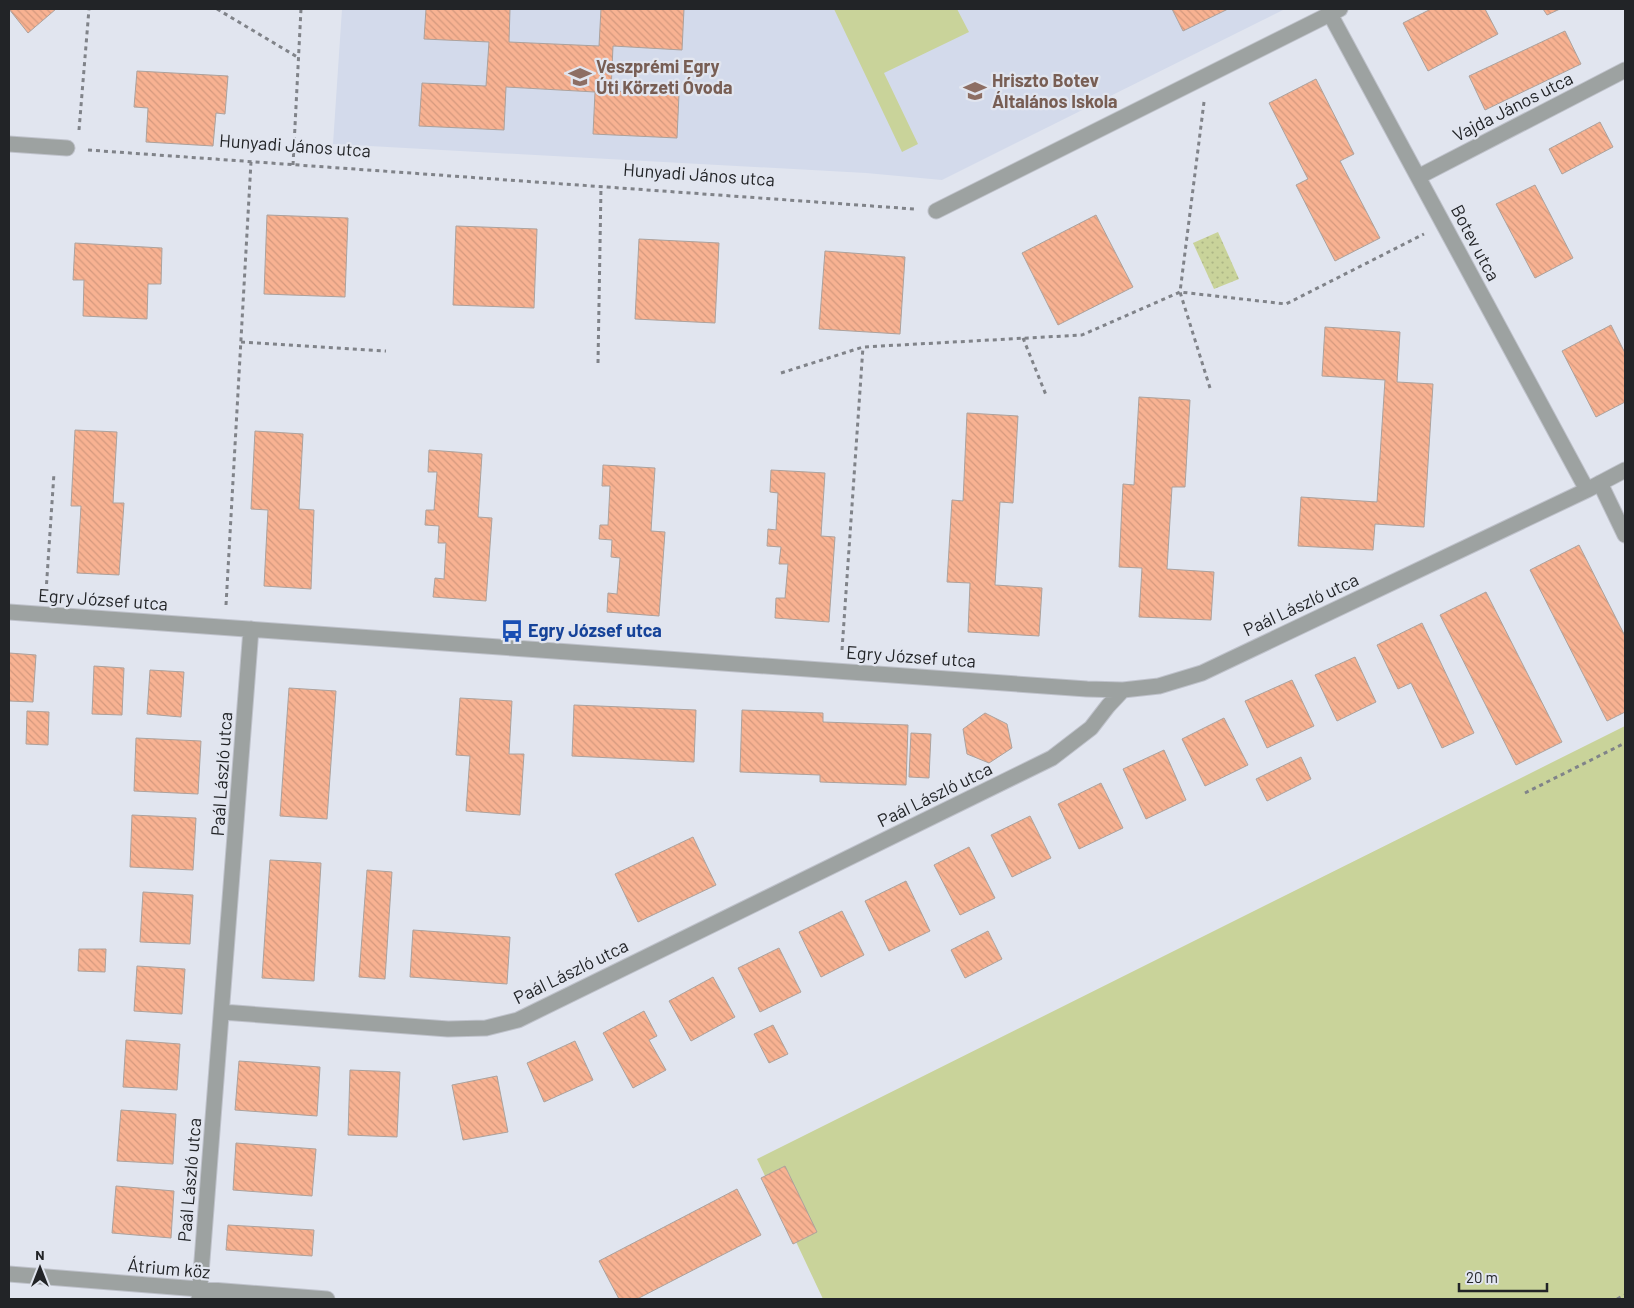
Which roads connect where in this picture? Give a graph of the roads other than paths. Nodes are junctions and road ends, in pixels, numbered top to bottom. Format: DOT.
graph roads {
  1 [pos="1335,11"];
  2 [pos="1625,70"];
  3 [pos="9,144"];
  4 [pos="72,149"];
  5 [pos="1418,177"];
  6 [pos="936,211"];
  7 [pos="1625,470"];
  8 [pos="1594,487"];
  9 [pos="1625,535"];
  10 [pos="9,612"];
  11 [pos="251,629"];
  12 [pos="1123,690"];
  13 [pos="222,1012"];
  14 [pos="9,1274"];
  15 [pos="200,1295"];
  16 [pos="327,1299"];
  1 -- 5 [label="street, Botev utca"];
  1 -- 6 [label="street"];
  2 -- 5 [label="street, Vajda János utca"];
  3 -- 4 [label="street"];
  5 -- 8 [label="street, Botev utca"];
  7 -- 8 [label="street, Paál László utca"];
  8 -- 9 [label="street, Botev utca"];
  8 -- 12 [label="street, Paál László utca"];
  10 -- 11 [label="street, Egry József utca"];
  11 -- 12 [label="street, Egry József utca"];
  11 -- 13 [label="street, Paál László utca"];
  12 -- 13 [label="street, Paál László utca"];
  13 -- 15 [label="street, Paál László utca"];
  14 -- 15 [label="street, Átrium köz"];
  15 -- 16 [label="street, Átrium köz"];
}
